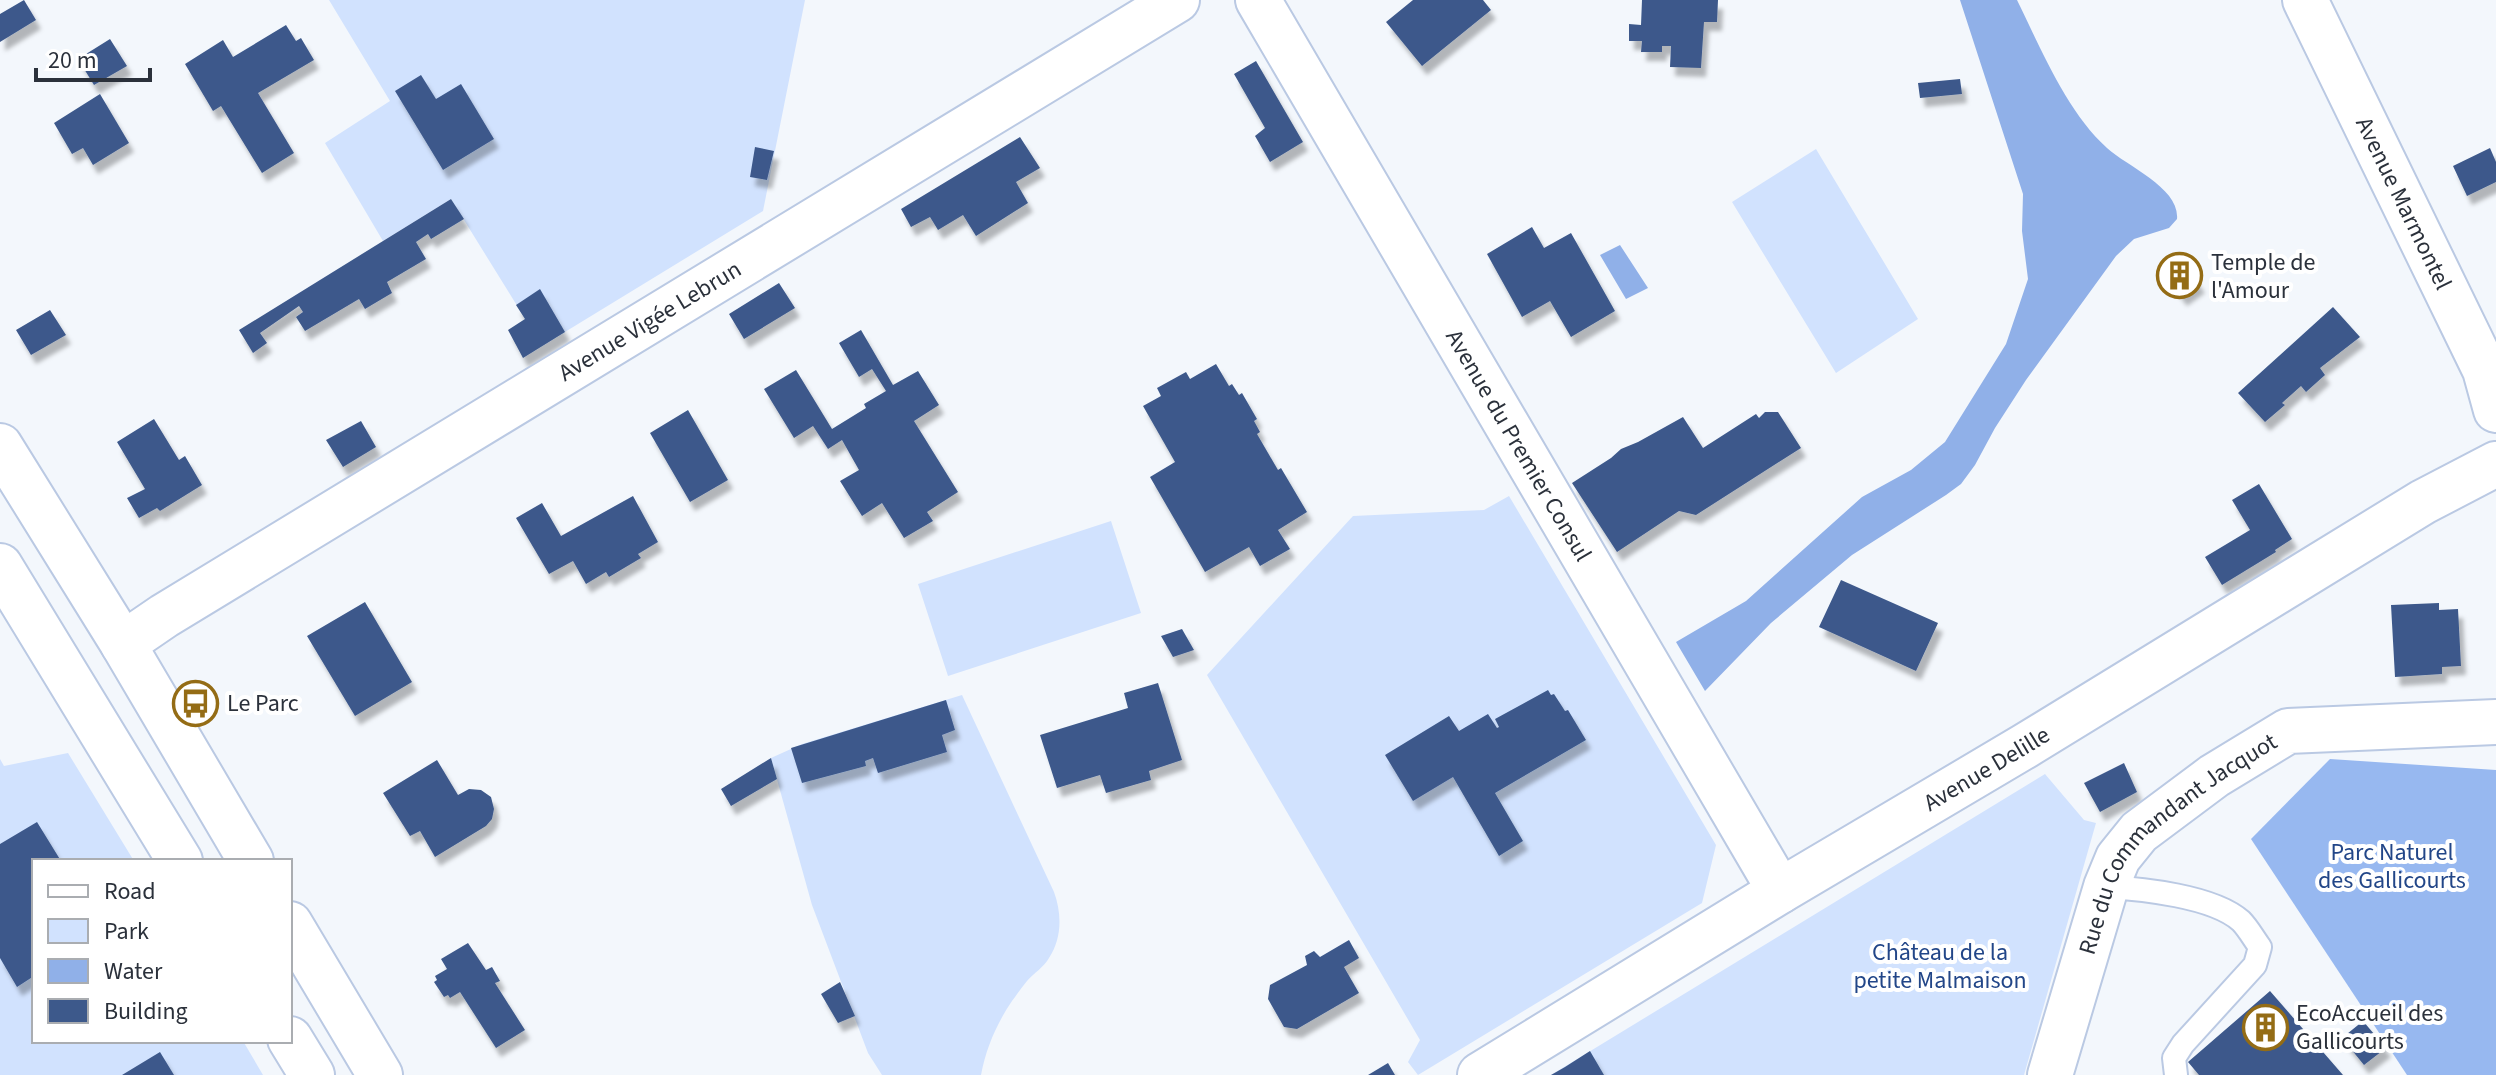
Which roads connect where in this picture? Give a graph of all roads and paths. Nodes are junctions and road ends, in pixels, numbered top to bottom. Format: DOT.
graph roads {
  1 [pos="1177,0"];
  2 [pos="1258,0"];
  3 [pos="2305,0"];
  4 [pos="2496,410"];
  5 [pos="0,446"];
  6 [pos="2496,464"];
  7 [pos="0,566"];
  8 [pos="123,644"];
  9 [pos="2496,722"];
  10 [pos="220,813"];
  11 [pos="176,855"];
  12 [pos="250,859"];
  13 [pos="2106,887"];
  14 [pos="1780,891"];
  15 [pos="292,927"];
  16 [pos="292,1042"];
  17 [pos="312,1075"];
  18 [pos="380,1075"];
  19 [pos="1480,1075"];
  20 [pos="2050,1075"];
  21 [pos="2176,1075"];
  1 -- 8 [label="street, Avenue Vigée Lebrun"];
  2 -- 14 [label="street, Avenue du Premier Consul"];
  3 -- 4 [label="street, Avenue Marmontel"];
  5 -- 8 [label="street"];
  6 -- 14 [label="street, Avenue Delille"];
  7 -- 11 [label="street"];
  8 -- 10 [label="street"];
  9 -- 13 [label="street, Rue du Commandant Jacquot"];
  10 -- 11 [label="street"];
  10 -- 12 [label="street"];
  13 -- 20 [label="street, Rue du Commandant Jacquot"];
  13 -- 21 [label="lane"];
  14 -- 19 [label="street, Avenue Delille"];
  15 -- 18 [label="street"];
  16 -- 17 [label="street"];
}
